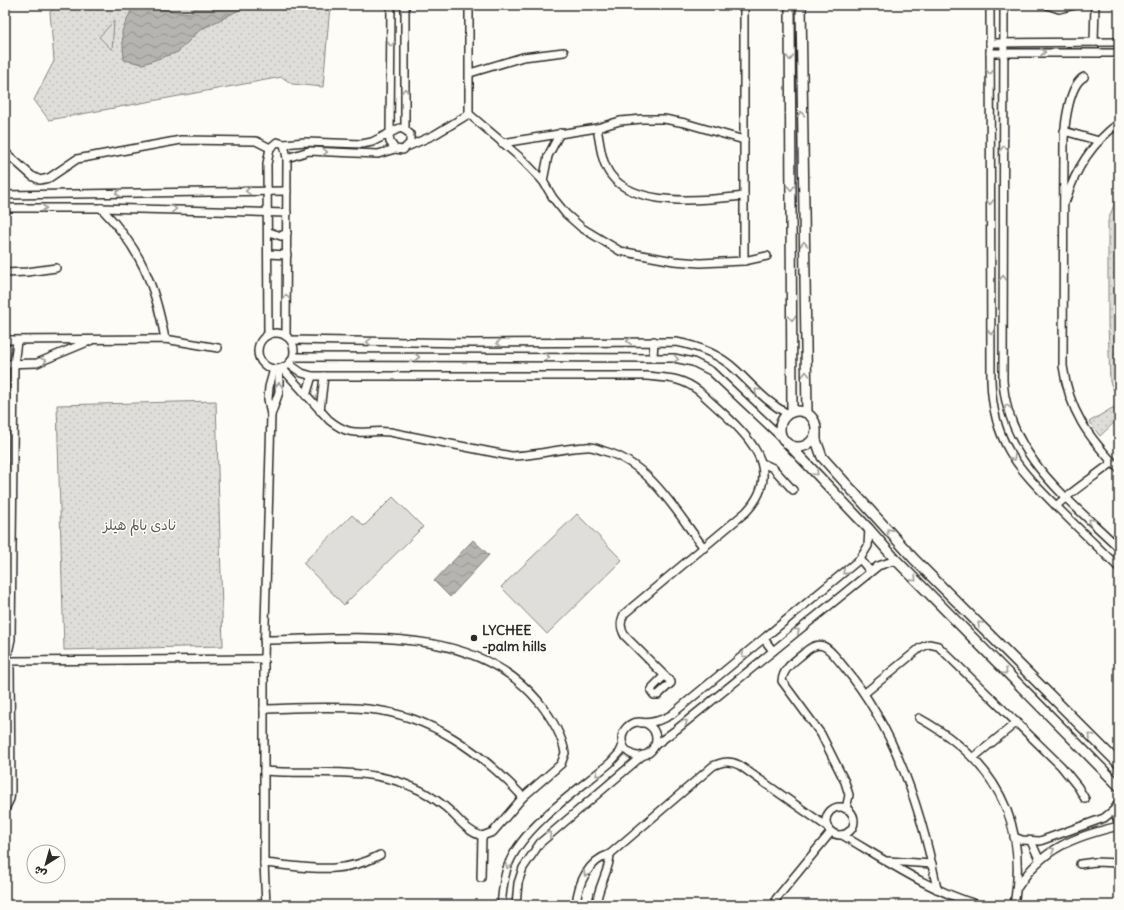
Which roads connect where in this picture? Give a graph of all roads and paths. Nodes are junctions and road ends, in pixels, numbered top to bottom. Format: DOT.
graph roads {
  1 [pos="391,5"];
  2 [pos="405,5"];
  3 [pos="469,5"];
  4 [pos="744,5"];
  5 [pos="790,5"];
  6 [pos="801,5"];
  7 [pos="990,5"];
  8 [pos="1004,5"];
  9 [pos="1047,5"];
  10 [pos="1075,5"];
  11 [pos="1096,5"];
  12 [pos="790,34"];
  13 [pos="800,34"];
  14 [pos="1004,42"];
  15 [pos="1094,42"];
  16 [pos="1119,42"];
  17 [pos="990,43"];
  18 [pos="564,52"];
  19 [pos="1004,52"];
  20 [pos="990,53"];
  21 [pos="1119,53"];
  22 [pos="470,73"];
  23 [pos="1084,77"];
  24 [pos="469,114"];
  25 [pos="1119,123"];
  26 [pos="597,128"];
  27 [pos="405,130"];
  28 [pos="1064,131"];
  29 [pos="560,133"];
  30 [pos="390,134"];
  31 [pos="744,140"];
  32 [pos="1099,141"];
  33 [pos="502,143"];
  34 [pos="284,144"];
  35 [pos="409,146"];
  36 [pos="270,148"];
  37 [pos="395,149"];
  38 [pos="6,155"];
  39 [pos="287,158"];
  40 [pos="543,181"];
  41 [pos="267,190"];
  42 [pos="287,191"];
  43 [pos="5,195"];
  44 [pos="744,196"];
  45 [pos="5,208"];
  46 [pos="101,208"];
  47 [pos="1063,208"];
  48 [pos="268,212"];
  49 [pos="287,213"];
  50 [pos="269,232"];
  51 [pos="287,233"];
  52 [pos="268,254"];
  53 [pos="287,255"];
  54 [pos="767,256"];
  55 [pos="744,261"];
  56 [pos="56,268"];
  57 [pos="5,273"];
  58 [pos="268,335"];
  59 [pos="288,338"];
  60 [pos="165,339"];
  61 [pos="5,340"];
  62 [pos="92,340"];
  63 [pos="17,341"];
  64 [pos="654,341"];
  65 [pos="218,348"];
  66 [pos="294,357"];
  67 [pos="653,357"];
  68 [pos="5,364"];
  69 [pos="289,364"];
  70 [pos="14,365"];
  71 [pos="278,369"];
  72 [pos="312,376"];
  73 [pos="324,376"];
  74 [pos="306,396"];
  75 [pos="320,411"];
  76 [pos="790,413"];
  77 [pos="806,413"];
  78 [pos="271,415"];
  79 [pos="816,432"];
  80 [pos="781,437"];
  81 [pos="789,445"];
  82 [pos="1113,462"];
  83 [pos="762,463"];
  84 [pos="1119,469"];
  85 [pos="793,490"];
  86 [pos="1066,496"];
  87 [pos="1056,506"];
  88 [pos="869,528"];
  89 [pos="704,548"];
  90 [pos="1119,548"];
  91 [pos="860,559"];
  92 [pos="896,560"];
  93 [pos="1119,568"];
  94 [pos="870,571"];
  95 [pos="764,639"];
  96 [pos="264,640"];
  97 [pos="773,651"];
  98 [pos="6,652"];
  99 [pos="264,660"];
  100 [pos="11,664"];
  101 [pos="5,674"];
  102 [pos="664,676"];
  103 [pos="865,693"];
  104 [pos="264,709"];
  105 [pos="919,718"];
  106 [pos="1017,722"];
  107 [pos="641,723"];
  108 [pos="623,745"];
  109 [pos="654,746"];
  110 [pos="1107,751"];
  111 [pos="643,756"];
  112 [pos="973,758"];
  113 [pos="1095,762"];
  114 [pos="1119,764"];
  115 [pos="264,771"];
  116 [pos="1119,786"];
  117 [pos="523,797"];
  118 [pos="1085,799"];
  119 [pos="1119,802"];
  120 [pos="5,809"];
  121 [pos="846,809"];
  122 [pos="1114,810"];
  123 [pos="1098,820"];
  124 [pos="1088,824"];
  125 [pos="1119,825"];
  126 [pos="829,829"];
  127 [pos="1102,830"];
  128 [pos="1091,834"];
  129 [pos="842,835"];
  130 [pos="482,836"];
  131 [pos="1014,837"];
  132 [pos="1031,842"];
  133 [pos="610,854"];
  134 [pos="380,855"];
  135 [pos="1039,860"];
  136 [pos="887,861"];
  137 [pos="264,863"];
  138 [pos="1119,863"];
  139 [pos="932,864"];
  140 [pos="1080,864"];
  141 [pos="481,878"];
  142 [pos="937,889"];
  143 [pos="1017,889"];
  144 [pos="776,899"];
  145 [pos="961,903"];
  146 [pos="264,904"];
  147 [pos="501,905"];
  148 [pos="516,905"];
  149 [pos="576,905"];
  150 [pos="596,905"];
  151 [pos="979,905"];
  152 [pos="1014,905"];
  1 -- 30 [label="street, one-way"];
  27 -- 2 [label="street, one-way"];
  3 -- 22 [label="street"];
  4 -- 31 [label="street"];
  5 -- 12 [label="street"];
  6 -- 13 [label="street"];
  7 -- 17 [label="street"];
  8 -- 14 [label="street"];
  9 -- 10 [label="street"];
  11 -- 15 [label="street"];
  12 -- 13 [label="street"];
  12 -- 76 [label="street, one-way"];
  77 -- 13 [label="street, one-way"];
  14 -- 15 [label="street"];
  14 -- 17 [label="street"];
  14 -- 19 [label="street"];
  15 -- 16 [label="street"];
  16 -- 21 [label="street"];
  17 -- 20 [label="street"];
  18 -- 22 [label="street"];
  19 -- 20 [label="street"];
  19 -- 21 [label="street, one-way"];
  86 -- 19 [label="street, one-way"];
  20 -- 87 [label="street, one-way"];
  22 -- 24 [label="street"];
  23 -- 28 [label="street"];
  24 -- 33 [label="street"];
  24 -- 35 [label="street"];
  25 -- 32 [label="street"];
  26 -- 29 [label="street"];
  26 -- 31 [label="street"];
  26 -- 44 [label="street"];
  27 -- 30 [label="street"];
  27 -- 35 [label="street"];
  28 -- 32 [label="street"];
  28 -- 47 [label="street"];
  29 -- 33 [label="street"];
  29 -- 40 [label="street"];
  30 -- 34 [label="street"];
  30 -- 37 [label="street"];
  31 -- 44 [label="street"];
  32 -- 47 [label="street"];
  33 -- 40 [label="street"];
  34 -- 36 [label="street"];
  34 -- 39 [label="street"];
  35 -- 37 [label="street"];
  36 -- 38 [label="street"];
  36 -- 41 [label="street"];
  39 -- 37 [label="street, one-way"];
  39 -- 42 [label="street"];
  40 -- 55 [label="street"];
  41 -- 42 [label="street"];
  41 -- 43 [label="street, one-way"];
  41 -- 48 [label="street"];
  42 -- 49 [label="street"];
  44 -- 55 [label="street"];
  45 -- 46 [label="street, one-way"];
  46 -- 48 [label="street, one-way"];
  46 -- 60 [label="street"];
  47 -- 82 [label="street"];
  48 -- 49 [label="street"];
  48 -- 50 [label="street"];
  49 -- 51 [label="street"];
  50 -- 51 [label="street"];
  50 -- 52 [label="street"];
  51 -- 53 [label="street"];
  52 -- 53 [label="street"];
  52 -- 58 [label="street"];
  59 -- 53 [label="street, one-way"];
  54 -- 55 [label="street"];
  56 -- 57 [label="street"];
  58 -- 59 [label="street"];
  58 -- 71 [label="street"];
  64 -- 59 [label="street, one-way"];
  59 -- 66 [label="street"];
  60 -- 62 [label="street"];
  60 -- 65 [label="street"];
  61 -- 63 [label="street"];
  62 -- 63 [label="street"];
  70 -- 62 [label="street, one-way"];
  63 -- 70 [label="street"];
  64 -- 67 [label="street"];
  76 -- 64 [label="street, one-way"];
  66 -- 67 [label="street, one-way"];
  66 -- 69 [label="street"];
  67 -- 80 [label="street, one-way"];
  68 -- 70 [label="street"];
  69 -- 71 [label="street"];
  69 -- 72 [label="street"];
  70 -- 98 [label="street"];
  71 -- 74 [label="street"];
  78 -- 71 [label="street, one-way"];
  71 -- 78 [label="street"];
  72 -- 73 [label="street"];
  72 -- 74 [label="street"];
  73 -- 75 [label="street"];
  73 -- 83 [label="street"];
  74 -- 75 [label="street"];
  75 -- 89 [label="street"];
  76 -- 77 [label="street"];
  76 -- 80 [label="street"];
  77 -- 79 [label="street"];
  78 -- 96 [label="street"];
  79 -- 81 [label="street"];
  110 -- 79 [label="street, one-way"];
  80 -- 81 [label="street"];
  81 -- 88 [label="street, one-way"];
  82 -- 84 [label="street"];
  82 -- 86 [label="street"];
  83 -- 85 [label="street"];
  83 -- 89 [label="street"];
  86 -- 87 [label="street"];
  90 -- 86 [label="street, one-way"];
  87 -- 93 [label="street"];
  88 -- 91 [label="street"];
  88 -- 92 [label="street"];
  89 -- 102 [label="street"];
  91 -- 94 [label="street"];
  91 -- 95 [label="street, one-way"];
  92 -- 94 [label="street"];
  92 -- 113 [label="street, one-way"];
  97 -- 94 [label="street, one-way"];
  95 -- 97 [label="street"];
  95 -- 107 [label="street, one-way"];
  96 -- 99 [label="street"];
  96 -- 117 [label="street"];
  109 -- 97 [label="street, one-way"];
  98 -- 100 [label="street"];
  99 -- 100 [label="street"];
  99 -- 104 [label="street"];
  100 -- 101 [label="street"];
  100 -- 120 [label="street"];
  103 -- 106 [label="street"];
  103 -- 121 [label="street"];
  103 -- 139 [label="street"];
  104 -- 115 [label="street"];
  104 -- 117 [label="street"];
  105 -- 112 [label="street"];
  106 -- 112 [label="street"];
  106 -- 118 [label="street"];
  107 -- 108 [label="street"];
  107 -- 109 [label="street"];
  108 -- 111 [label="street"];
  108 -- 147 [label="street, one-way"];
  109 -- 111 [label="street"];
  110 -- 113 [label="street"];
  110 -- 114 [label="street"];
  148 -- 111 [label="street, one-way"];
  112 -- 131 [label="street"];
  113 -- 116 [label="street"];
  115 -- 130 [label="street"];
  115 -- 137 [label="street"];
  117 -- 130 [label="street"];
  119 -- 122 [label="street"];
  121 -- 126 [label="street"];
  121 -- 129 [label="street"];
  122 -- 123 [label="street"];
  122 -- 125 [label="street"];
  123 -- 124 [label="street"];
  123 -- 127 [label="street"];
  124 -- 128 [label="street"];
  124 -- 132 [label="street"];
  125 -- 127 [label="street"];
  126 -- 129 [label="street"];
  126 -- 133 [label="street"];
  126 -- 144 [label="street"];
  127 -- 128 [label="street"];
  135 -- 128 [label="street, one-way"];
  129 -- 136 [label="street"];
  130 -- 141 [label="street"];
  131 -- 132 [label="street"];
  131 -- 143 [label="street"];
  132 -- 135 [label="street"];
  133 -- 149 [label="street, one-way"];
  133 -- 150 [label="street"];
  134 -- 137 [label="street"];
  135 -- 143 [label="street"];
  136 -- 139 [label="street"];
  136 -- 142 [label="street"];
  137 -- 146 [label="street"];
  138 -- 140 [label="street"];
  139 -- 142 [label="street"];
  142 -- 145 [label="street"];
  143 -- 152 [label="street"];
  145 -- 151 [label="street"];
}
